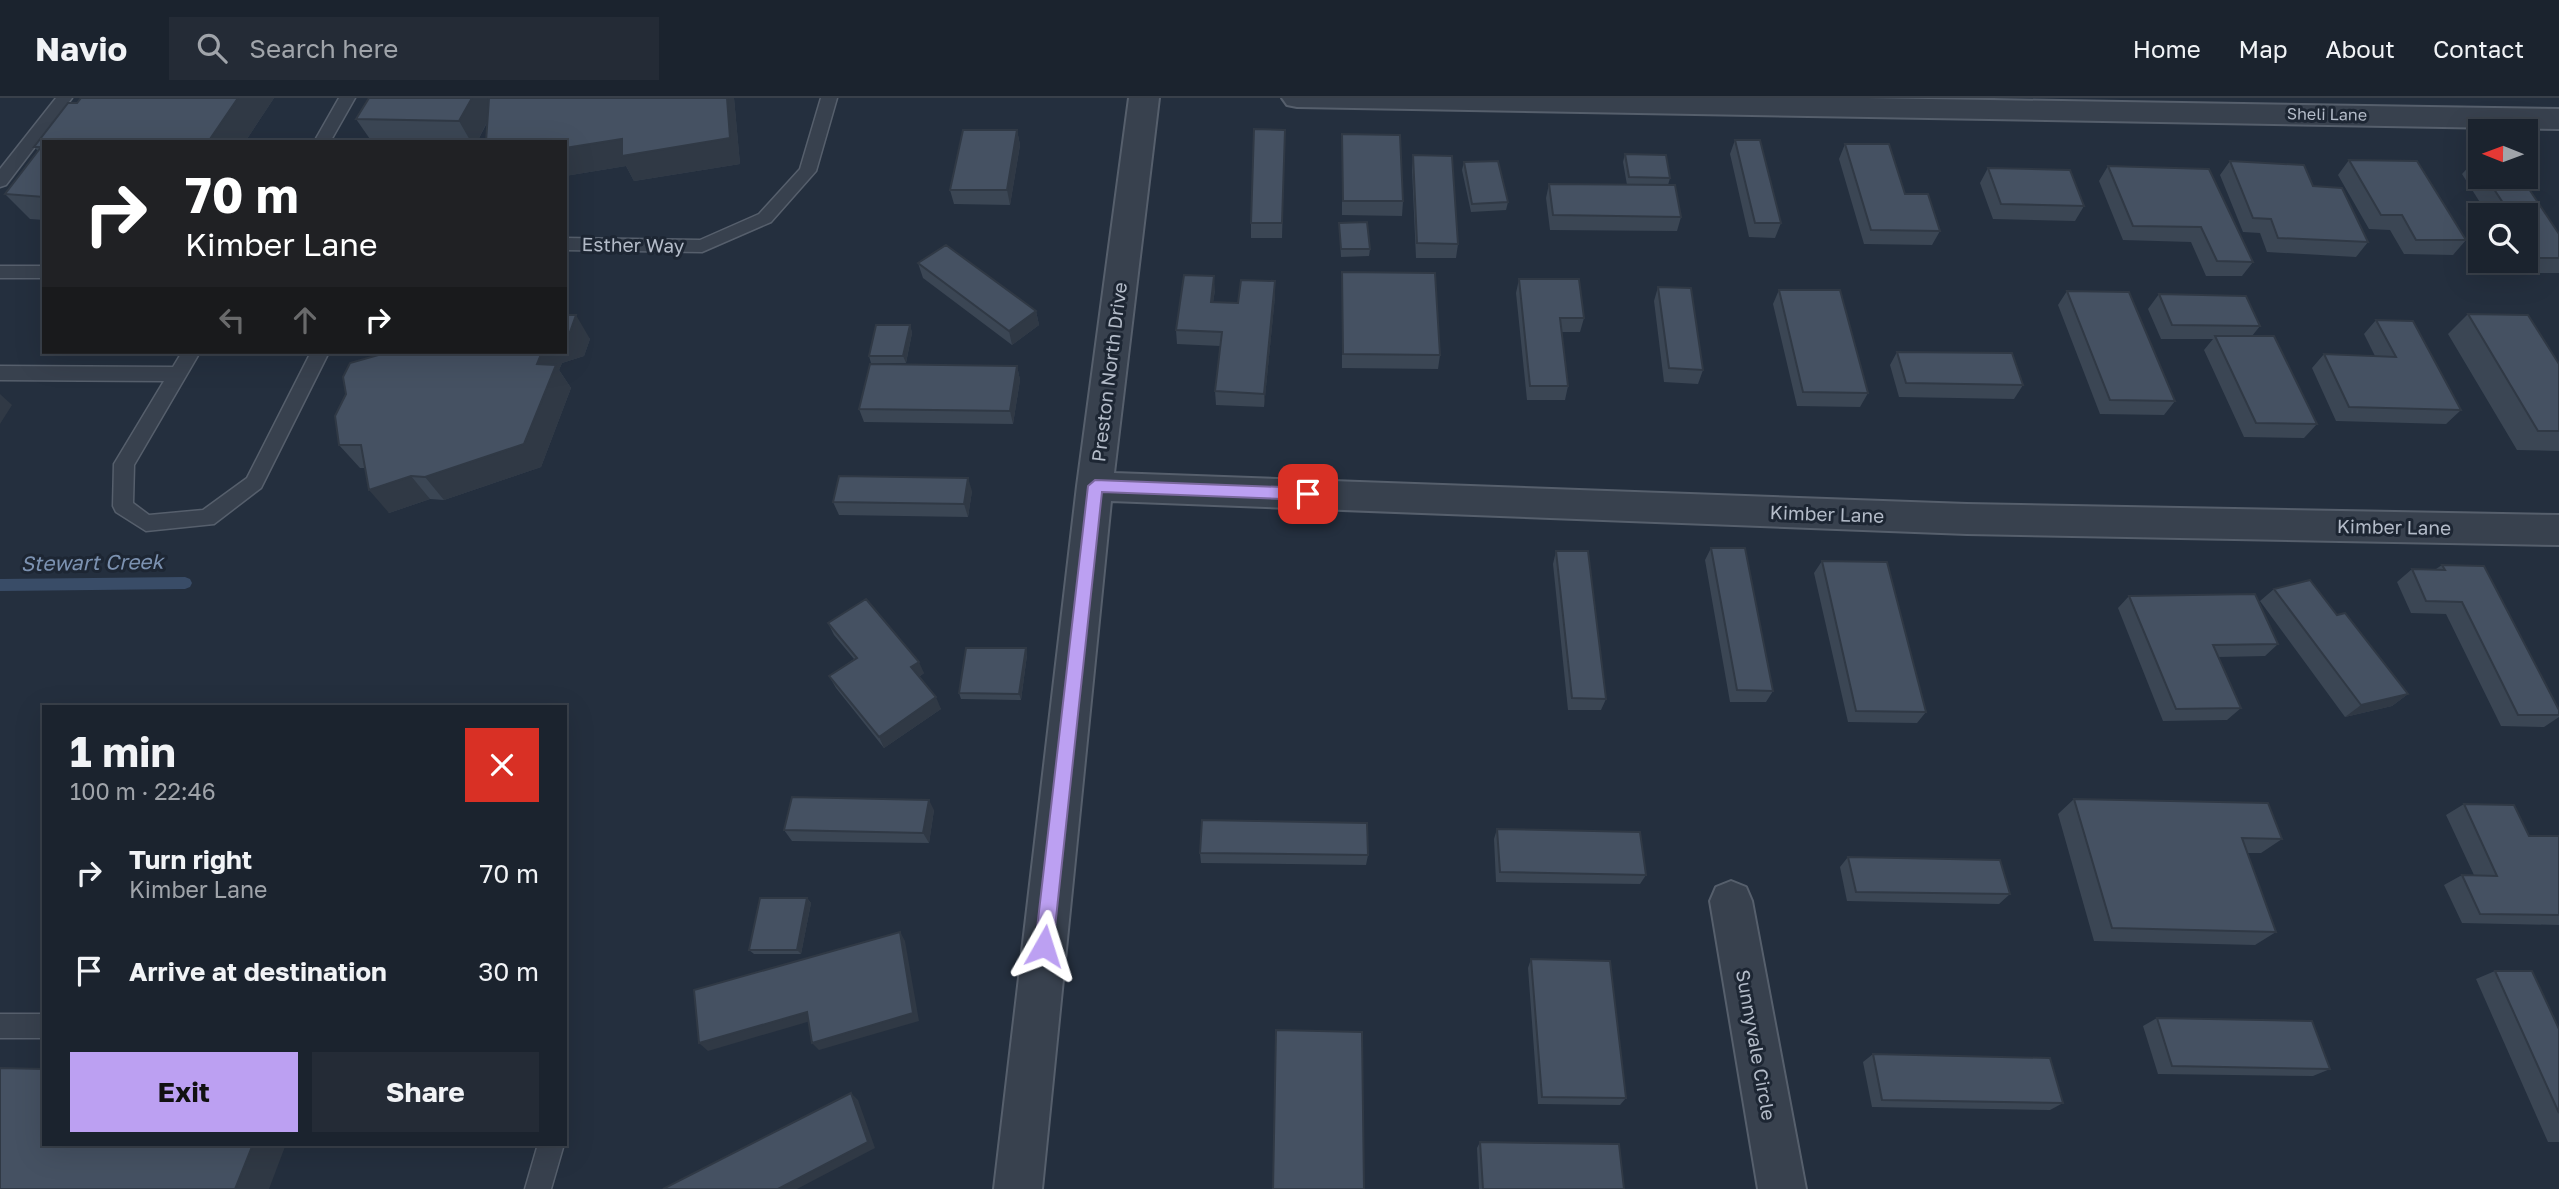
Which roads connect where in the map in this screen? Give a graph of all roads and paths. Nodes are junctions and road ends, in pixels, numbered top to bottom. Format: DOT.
graph roads {
  1 [pos="64,98"];
  2 [pos="347,98"];
  3 [pos="828,98"];
  4 [pos="1144,98"];
  5 [pos="1297,98"];
  6 [pos="2559,119"];
  7 [pos="323,140"];
  8 [pos="0,181"];
  9 [pos="567,244"];
  10 [pos="0,272"];
  11 [pos="42,272"];
  12 [pos="190,354"];
  13 [pos="319,354"];
  14 [pos="0,373"];
  15 [pos="178,374"];
  16 [pos="1095,486"];
  17 [pos="2559,530"];
  18 [pos="1731,901"];
  19 [pos="0,1026"];
  20 [pos="42,1026"];
  21 [pos="550,1146"];
  22 [pos="538,1189"];
  23 [pos="1018,1189"];
  24 [pos="1782,1189"];
  1 -- 8 [label="lane"];
  2 -- 7 [label="lane"];
  3 -- 9 [label="lane, Esther Way"];
  4 -- 16 [label="street, Preston North Drive"];
  5 -- 6 [label="street, Sheli Lane"];
  10 -- 11 [label="lane"];
  12 -- 15 [label="lane"];
  13 -- 15 [label="lane"];
  14 -- 15 [label="lane"];
  16 -- 17 [label="street, Kimber Lane"];
  16 -- 23 [label="street, Preston North Drive"];
  18 -- 24 [label="street, Sunnyvale Circle"];
  19 -- 20 [label="lane"];
  21 -- 22 [label="lane"];
}
